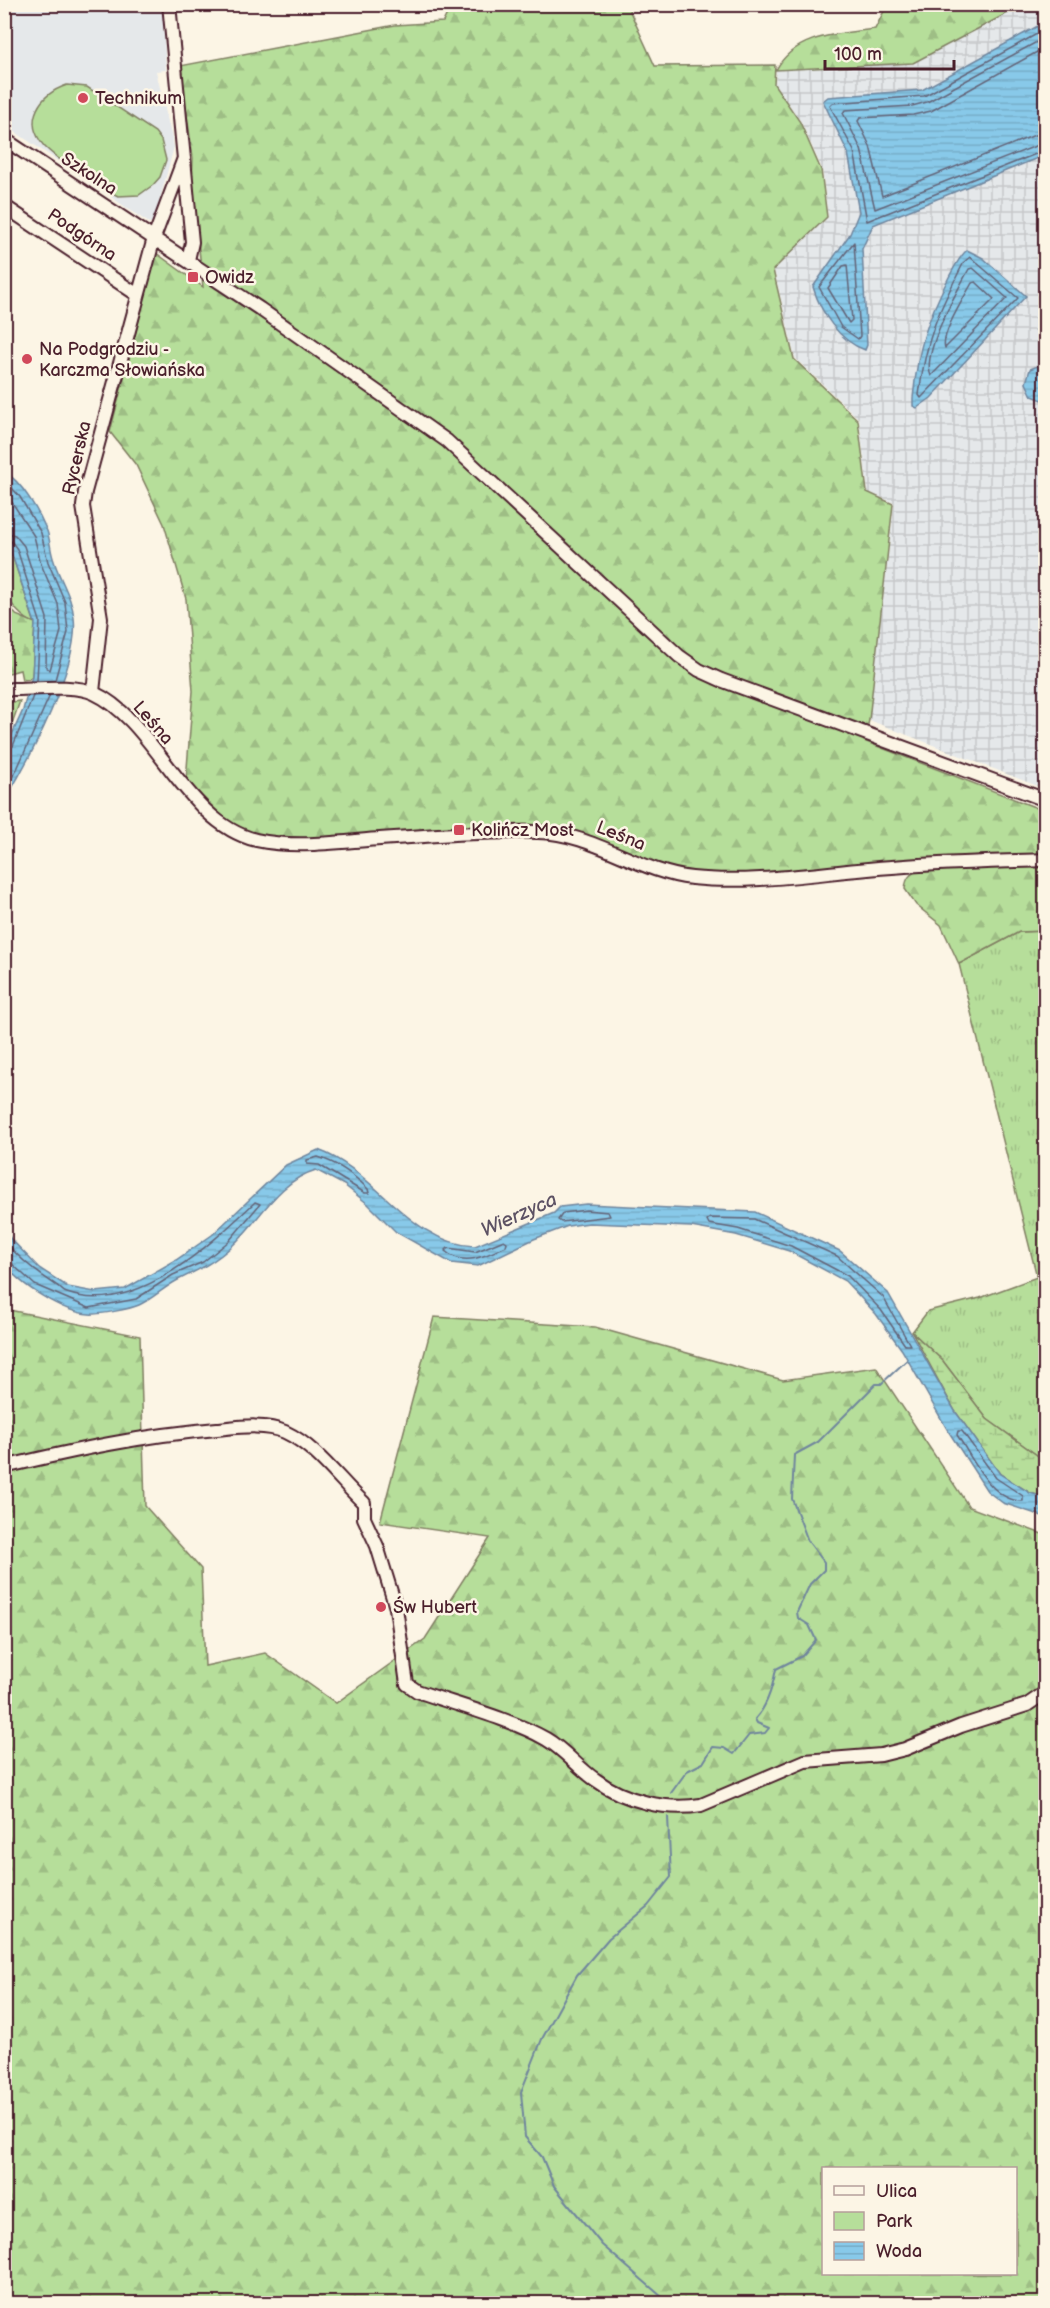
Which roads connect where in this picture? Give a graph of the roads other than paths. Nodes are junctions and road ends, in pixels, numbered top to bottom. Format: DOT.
graph roads {
  1 [pos="169,4"];
  2 [pos="4,140"];
  3 [pos="184,158"];
  4 [pos="188,203"];
  5 [pos="166,205"];
  6 [pos="4,206"];
  7 [pos="154,238"];
  8 [pos="188,260"];
  9 [pos="138,295"];
  10 [pos="4,691"];
  11 [pos="93,692"];
  12 [pos="1046,800"];
  13 [pos="1046,860"];
  14 [pos="4,1467"];
  15 [pos="1046,1692"];
  1 -- 3 [label="street"];
  2 -- 7 [label="street, Szkolna"];
  3 -- 4 [label="street"];
  3 -- 5 [label="street, Rycerska"];
  4 -- 5 [label="street"];
  4 -- 8 [label="street"];
  5 -- 7 [label="street, Rycerska"];
  6 -- 9 [label="street, Podgórna"];
  7 -- 8 [label="street, Szkolna"];
  7 -- 9 [label="street, Rycerska"];
  8 -- 12 [label="street, Szkolna"];
  9 -- 11 [label="street, Rycerska"];
  10 -- 11 [label="street"];
  11 -- 13 [label="street, Leśna"];
  14 -- 15 [label="street"];
}
